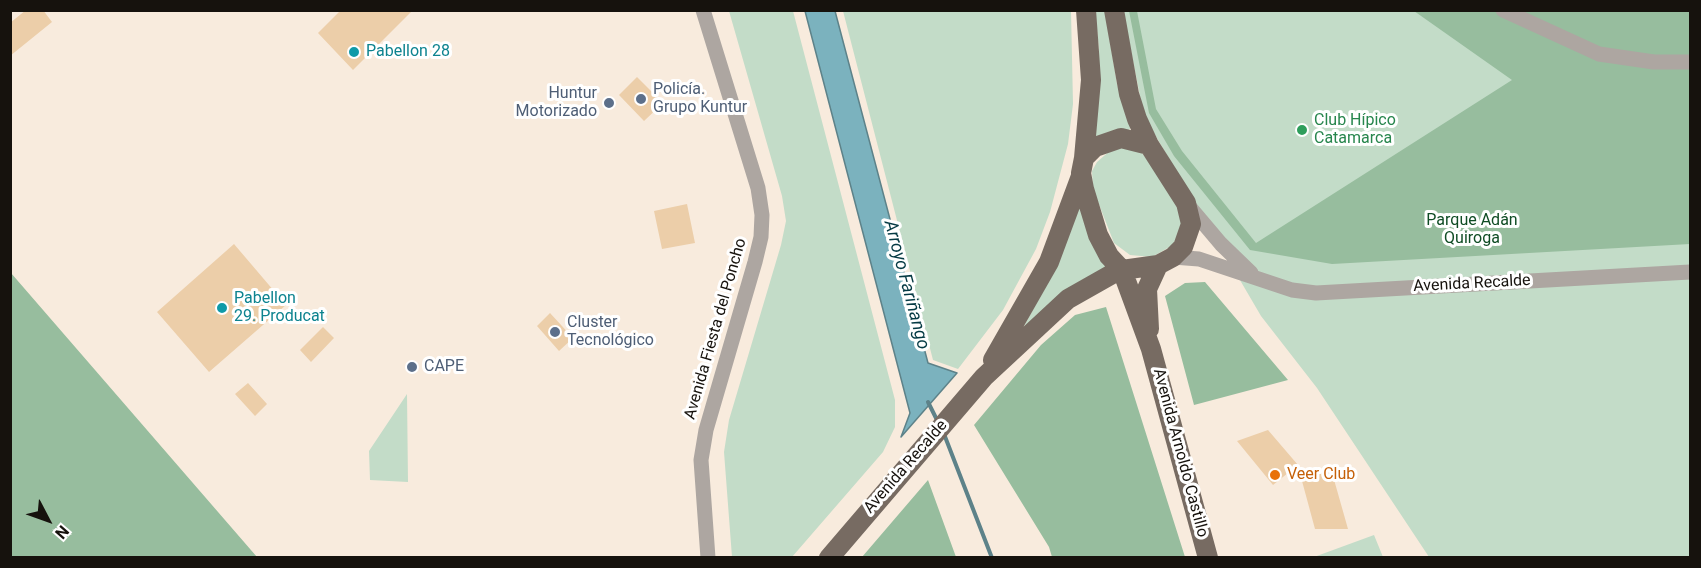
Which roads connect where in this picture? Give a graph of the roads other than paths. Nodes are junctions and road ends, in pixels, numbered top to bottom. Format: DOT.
graph roads {
  1 [pos="703,10"];
  2 [pos="1086,10"];
  3 [pos="1114,10"];
  4 [pos="1503,10"];
  5 [pos="1690,62"];
  6 [pos="1149,145"];
  7 [pos="1083,166"];
  8 [pos="1186,203"];
  9 [pos="1166,261"];
  10 [pos="1121,269"];
  11 [pos="1690,272"];
  12 [pos="1256,277"];
  13 [pos="1151,349"];
  14 [pos="984,377"];
  15 [pos="708,558"];
  16 [pos="829,558"];
  17 [pos="1208,558"];
  1 -- 15 [label="street, Avenida Fiesta del Poncho"];
  2 -- 7 [label="main road"];
  3 -- 6 [label="main road"];
  4 -- 5 [label="street"];
  6 -- 7 [label="main road"];
  6 -- 8 [label="main road"];
  7 -- 10 [label="main road"];
  7 -- 14 [label="main road, Avenida Recalde"];
  8 -- 9 [label="main road"];
  8 -- 12 [label="street, Avenida Recalde"];
  9 -- 10 [label="main road"];
  9 -- 12 [label="street, Avenida Recalde"];
  9 -- 13 [label="main road, Avenida Arnoldo Castillo"];
  10 -- 13 [label="main road, Avenida Arnoldo Castillo"];
  10 -- 14 [label="main road, Avenida Recalde"];
  11 -- 12 [label="street, Avenida Recalde"];
  13 -- 17 [label="main road, Avenida Arnoldo Castillo"];
  14 -- 16 [label="main road, Avenida Recalde"];
}
